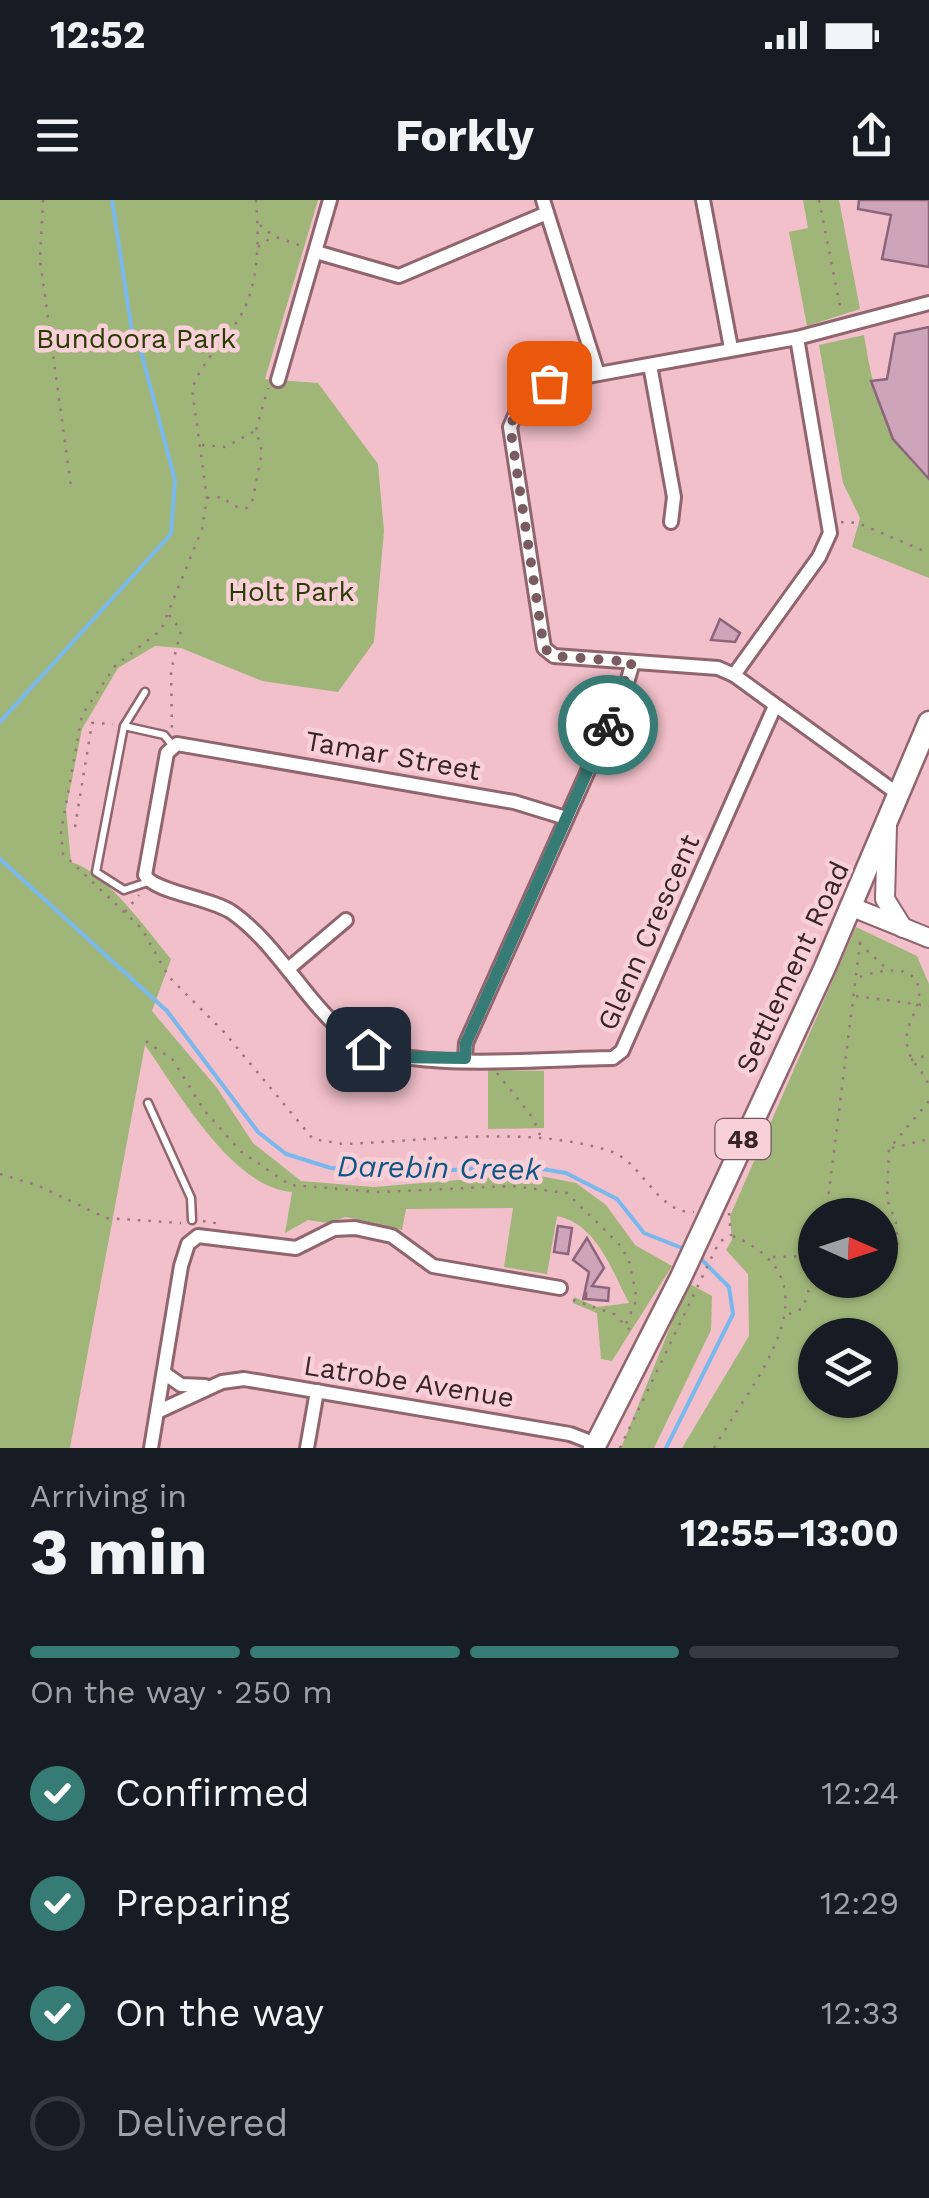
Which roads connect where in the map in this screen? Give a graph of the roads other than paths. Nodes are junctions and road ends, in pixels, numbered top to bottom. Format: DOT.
graph roads {
  1 [pos="330,200"];
  2 [pos="704,200"];
  3 [pos="545,207"];
  4 [pos="316,252"];
  5 [pos="929,303"];
  6 [pos="796,338"];
  7 [pos="731,348"];
  8 [pos="650,366"];
  9 [pos="598,374"];
  10 [pos="274,381"];
  11 [pos="672,522"];
  12 [pos="632,662"];
  13 [pos="734,676"];
  14 [pos="145,692"];
  15 [pos="776,706"];
  16 [pos="929,722"];
  17 [pos="124,726"];
  18 [pos="173,738"];
  19 [pos="898,794"];
  20 [pos="566,818"];
  21 [pos="888,820"];
  22 [pos="144,888"];
  23 [pos="852,907"];
  24 [pos="346,920"];
  25 [pos="902,928"];
  26 [pos="928,943"];
  27 [pos="288,969"];
  28 [pos="465,1058"];
  29 [pos="148,1103"];
  30 [pos="192,1220"];
  31 [pos="560,1288"];
  32 [pos="164,1373"];
  33 [pos="212,1386"];
  34 [pos="317,1391"];
  35 [pos="158,1412"];
  36 [pos="595,1446"];
  37 [pos="151,1448"];
  38 [pos="307,1448"];
  1 -- 4 [label="street"];
  2 -- 7 [label="street"];
  3 -- 4 [label="street"];
  3 -- 9 [label="street"];
  4 -- 10 [label="street"];
  5 -- 6 [label="street"];
  6 -- 7 [label="street"];
  6 -- 13 [label="street"];
  7 -- 8 [label="street"];
  8 -- 9 [label="street"];
  8 -- 11 [label="street"];
  9 -- 12 [label="street"];
  12 -- 13 [label="street"];
  12 -- 20 [label="street"];
  13 -- 15 [label="street"];
  14 -- 17 [label="lane"];
  15 -- 19 [label="street"];
  15 -- 28 [label="street, Glenn Crescent"];
  16 -- 19 [label="main road, Settlement Road / 48"];
  17 -- 18 [label="lane"];
  17 -- 22 [label="lane"];
  18 -- 20 [label="street, Tamar Street"];
  18 -- 22 [label="street"];
  19 -- 21 [label="main road, Settlement Road / 48"];
  20 -- 28 [label="street"];
  21 -- 23 [label="main road, Settlement Road / 48"];
  21 -- 25 [label="street"];
  22 -- 27 [label="street, Glenn Crescent"];
  23 -- 25 [label="street"];
  23 -- 36 [label="main road, Settlement Road / 48"];
  24 -- 27 [label="street"];
  25 -- 26 [label="street"];
  27 -- 28 [label="street, Glenn Crescent"];
  29 -- 30 [label="lane"];
  31 -- 32 [label="street"];
  32 -- 33 [label="street, Latrobe Avenue"];
  32 -- 35 [label="street"];
  33 -- 34 [label="street, Latrobe Avenue"];
  33 -- 35 [label="street, Latrobe Avenue"];
  34 -- 36 [label="street, Latrobe Avenue"];
  34 -- 38 [label="street"];
  35 -- 37 [label="street"];
}
